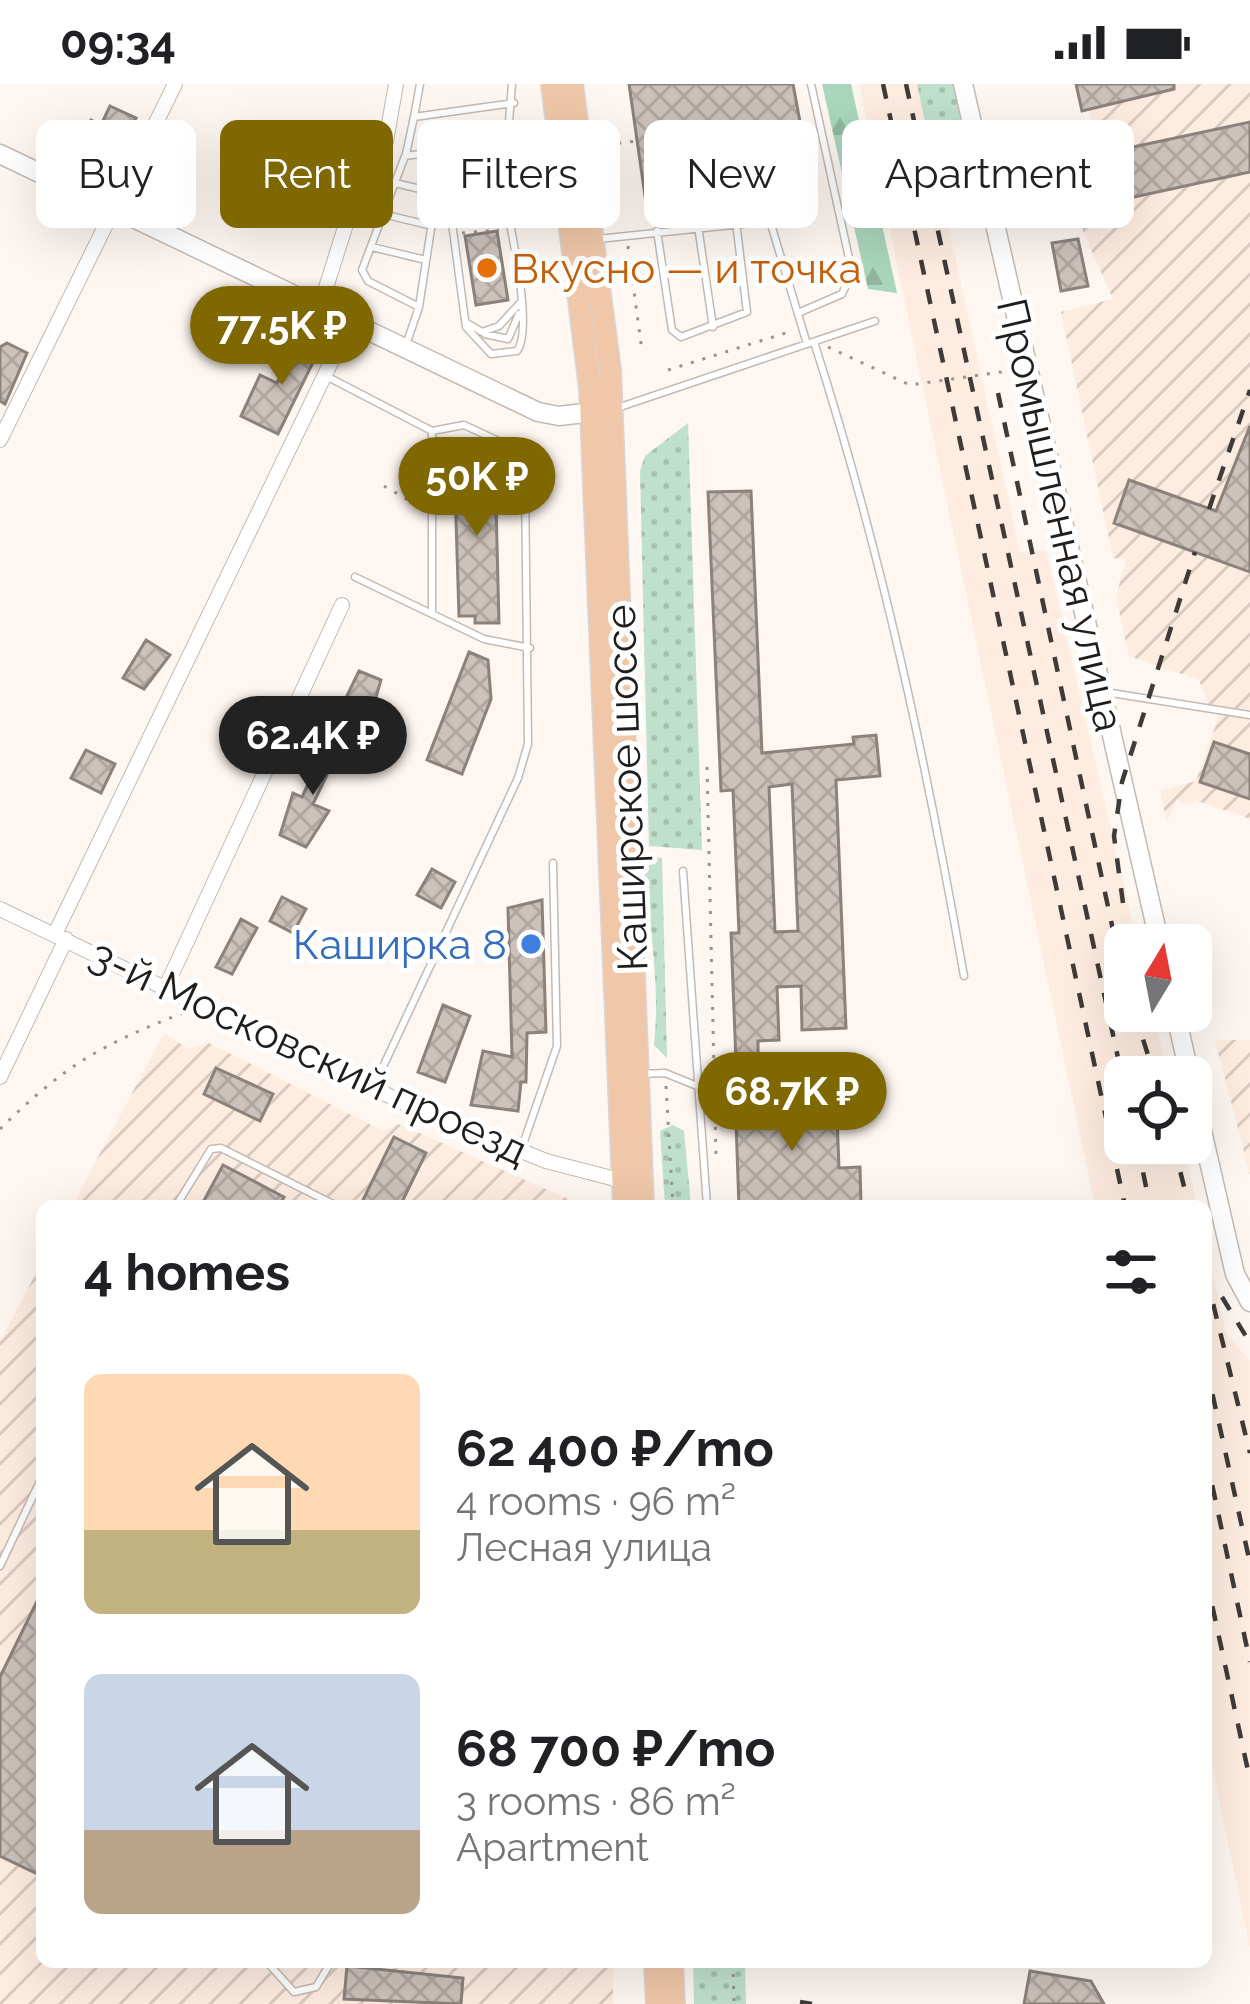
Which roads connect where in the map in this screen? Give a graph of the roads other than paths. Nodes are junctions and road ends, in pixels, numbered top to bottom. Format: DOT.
graph roads {
  1 [pos="175,84"];
  2 [pos="396,84"];
  3 [pos="421,84"];
  4 [pos="512,84"];
  5 [pos="552,84"];
  6 [pos="572,84"];
  7 [pos="812,84"];
  8 [pos="963,84"];
  9 [pos="514,104"];
  10 [pos="415,117"];
  11 [pos="157,120"];
  12 [pos="511,120"];
  13 [pos="557,120"];
  14 [pos="0,154"];
  15 [pos="417,154"];
  16 [pos="405,156"];
  17 [pos="36,170"];
  18 [pos="395,183"];
  19 [pos="393,188"];
  20 [pos="417,188"];
  21 [pos="103,228"];
  22 [pos="159,228"];
  23 [pos="378,228"];
  24 [pos="432,228"];
  25 [pos="453,228"];
  26 [pos="509,228"];
  27 [pos="572,228"];
  28 [pos="682,228"];
  29 [pos="698,228"];
  30 [pos="737,228"];
  31 [pos="775,228"];
  32 [pos="657,231"];
  33 [pos="595,239"];
  34 [pos="371,247"];
  35 [pos="426,260"];
  36 [pos="521,302"];
  37 [pos="419,307"];
  38 [pos="319,310"];
  39 [pos="798,313"];
  40 [pos="875,320"];
  41 [pos="464,321"];
  42 [pos="350,325"];
  43 [pos="713,327"];
  44 [pos="482,332"];
  45 [pos="810,343"];
  46 [pos="404,350"];
  47 [pos="328,377"];
  48 [pos="601,411"];
  49 [pos="432,431"];
  50 [pos="0,440"];
  51 [pos="355,577"];
  52 [pos="342,605"];
  53 [pos="432,614"];
  54 [pos="530,648"];
  55 [pos="1101,691"];
  56 [pos="1250,715"];
  57 [pos="553,863"];
  58 [pos="683,871"];
  59 [pos="0,909"];
  60 [pos="1155,924"];
  61 [pos="60,936"];
  62 [pos="964,976"];
  63 [pos="164,991"];
  64 [pos="636,1074"];
  65 [pos="0,1076"];
  66 [pos="702,1088"];
  67 [pos="372,1089"];
  68 [pos="520,1151"];
  69 [pos="1209,1164"];
  70 [pos="623,1181"];
  71 [pos="179,1200"];
  72 [pos="326,1200"];
  73 [pos="624,1200"];
  74 [pos="643,1200"];
  75 [pos="707,1200"];
  76 [pos="1250,1302"];
  77 [pos="36,1490"];
  78 [pos="0,1566"];
  79 [pos="272,1968"];
  80 [pos="327,1968"];
  81 [pos="655,1968"];
  82 [pos="672,1968"];
  83 [pos="657,2004"];
  84 [pos="674,2004"];
  1 -- 11 [label="street"];
  2 -- 38 [label="street"];
  3 -- 10 [label="lane"];
  4 -- 9 [label="lane"];
  5 -- 13 [label="main road, Каширское шоссе"];
  6 -- 33 [label="main road, Каширское шоссе"];
  7 -- 39 [label="lane"];
  8 -- 55 [label="street, Промышленная улица"];
  9 -- 10 [label="lane"];
  9 -- 12 [label="lane"];
  10 -- 16 [label="lane"];
  14 -- 17 [label="street"];
  15 -- 16 [label="lane"];
  16 -- 18 [label="lane"];
  18 -- 19 [label="lane"];
  18 -- 20 [label="lane"];
  21 -- 50 [label="street"];
  22 -- 38 [label="street"];
  23 -- 34 [label="lane"];
  24 -- 35 [label="lane"];
  25 -- 41 [label="lane"];
  26 -- 36 [label="lane"];
  27 -- 48 [label="main road, Каширское шоссе"];
  28 -- 32 [label="lane"];
  29 -- 43 [label="lane"];
  30 -- 43 [label="lane"];
  31 -- 39 [label="lane"];
  32 -- 33 [label="lane"];
  32 -- 43 [label="lane"];
  33 -- 48 [label="main road, Каширское шоссе"];
  34 -- 35 [label="lane"];
  34 -- 37 [label="lane"];
  35 -- 37 [label="lane"];
  36 -- 41 [label="lane"];
  36 -- 44 [label="lane"];
  36 -- 44 [label="lane"];
  37 -- 46 [label="lane"];
  38 -- 42 [label="street"];
  39 -- 45 [label="lane"];
  40 -- 45 [label="lane"];
  41 -- 44 [label="lane"];
  42 -- 46 [label="street"];
  42 -- 47 [label="street"];
  45 -- 48 [label="lane"];
  45 -- 62 [label="lane"];
  46 -- 48 [label="street"];
  47 -- 49 [label="lane"];
  47 -- 61 [label="street"];
  48 -- 64 [label="main road, Каширское шоссе"];
  48 -- 70 [label="main road, Каширское шоссе"];
  49 -- 53 [label="lane"];
  49 -- 54 [label="lane"];
  51 -- 53 [label="lane"];
  52 -- 63 [label="street"];
  53 -- 54 [label="lane"];
  54 -- 67 [label="lane"];
  55 -- 56 [label="lane"];
  55 -- 60 [label="street, Промышленная улица"];
  57 -- 68 [label="lane"];
  58 -- 66 [label="lane"];
  59 -- 61 [label="street, 3-й Московский проезд"];
  61 -- 63 [label="street, 3-й Московский проезд"];
  61 -- 65 [label="street"];
  63 -- 67 [label="street, 3-й Московский проезд"];
  64 -- 66 [label="lane"];
  64 -- 74 [label="main road, Каширское шоссе"];
  66 -- 75 [label="lane"];
  67 -- 68 [label="street, 3-й Московский проезд"];
  68 -- 70 [label="street, 3-й Московский проезд"];
  69 -- 76 [label="street"];
  70 -- 73 [label="main road, Каширское шоссе"];
  71 -- 72 [label="lane"];
  77 -- 78 [label="lane"];
  79 -- 80 [label="lane"];
  81 -- 83 [label="main road"];
  82 -- 84 [label="main road"];
}
